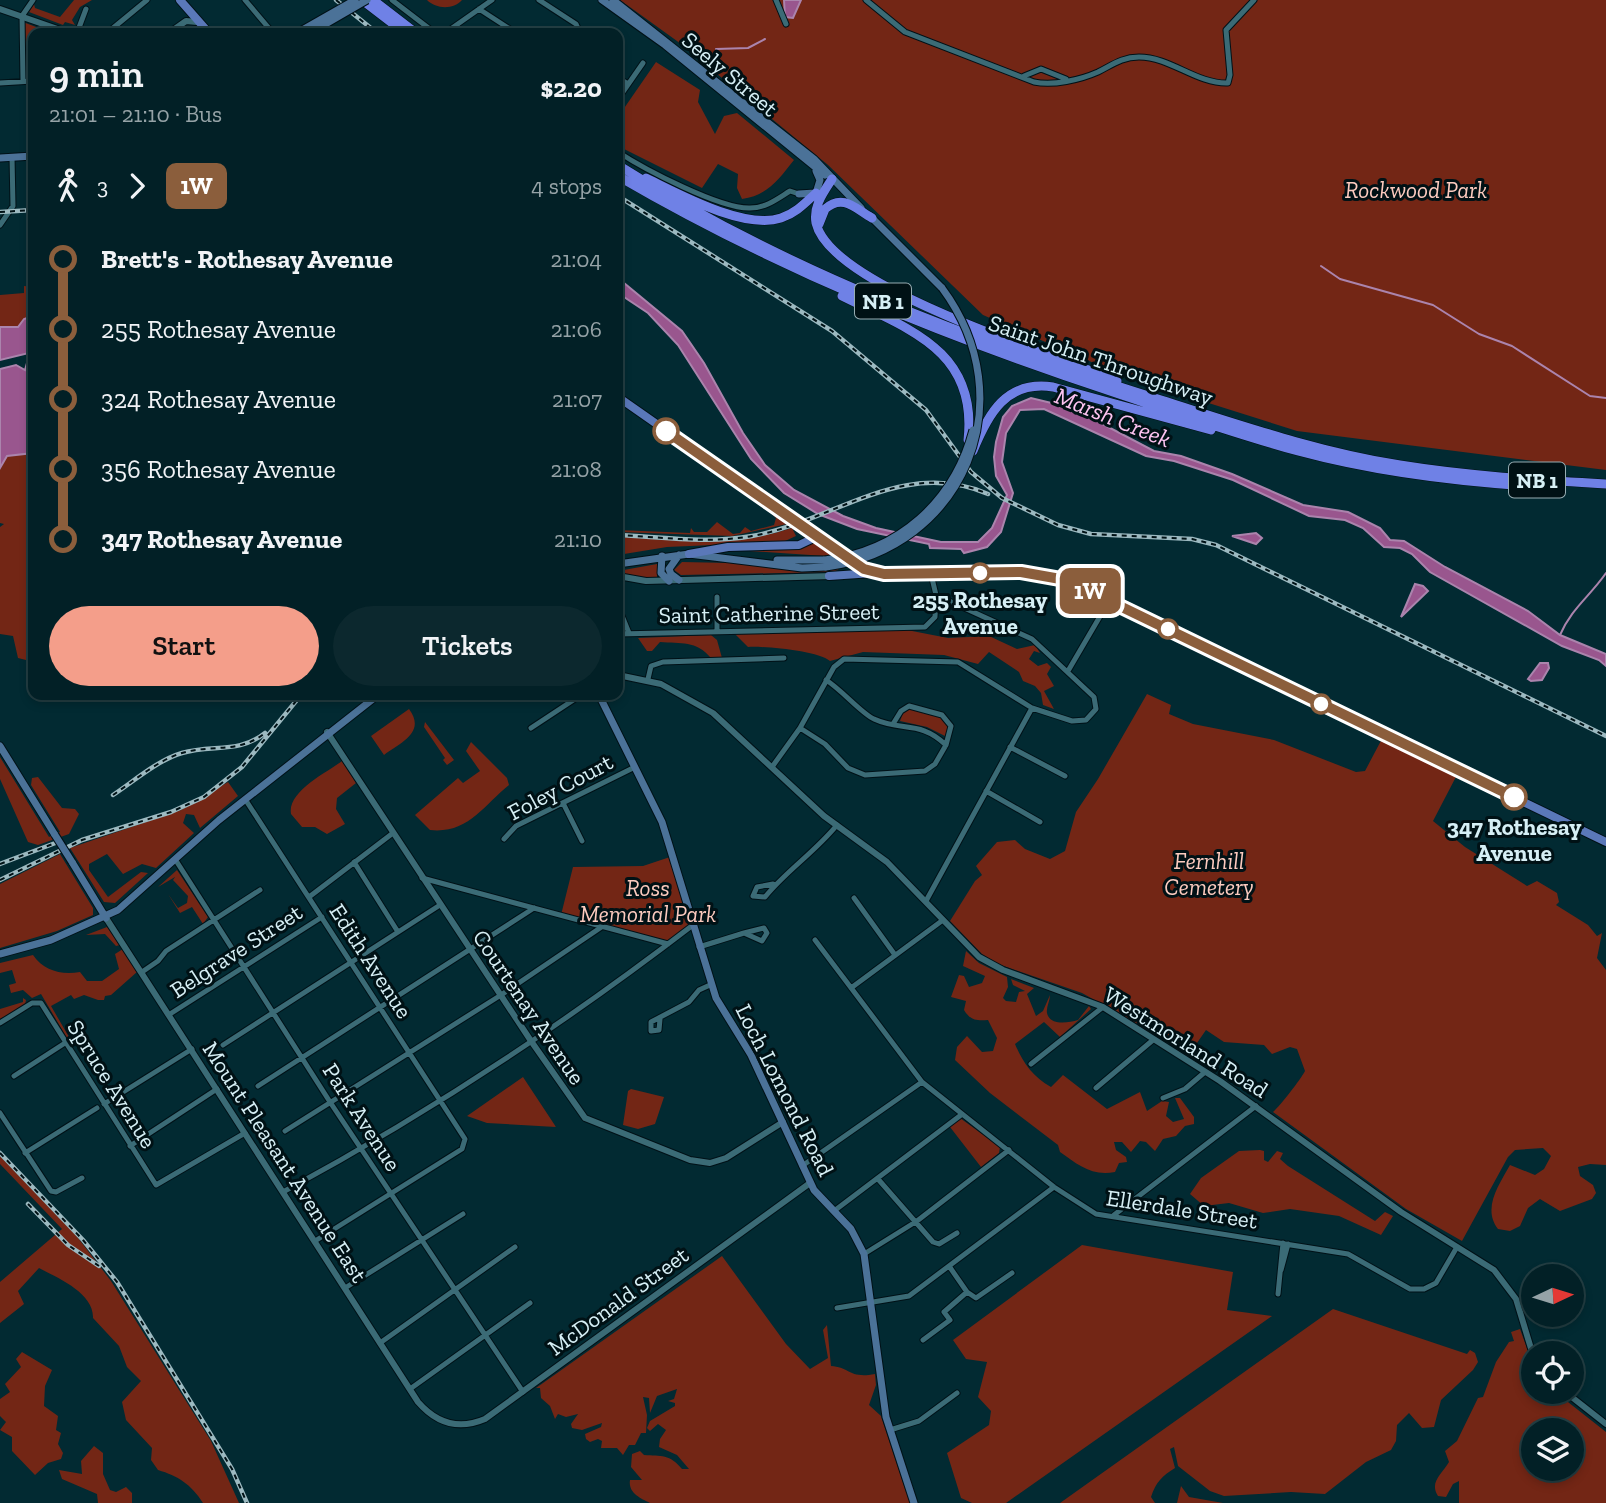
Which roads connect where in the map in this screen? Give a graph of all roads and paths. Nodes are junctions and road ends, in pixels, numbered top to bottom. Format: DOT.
graph roads {
  1 [pos="33,0"];
  2 [pos="147,0"];
  3 [pos="180,0"];
  4 [pos="245,0"];
  5 [pos="355,0"];
  6 [pos="365,0"];
  7 [pos="373,0"];
  8 [pos="392,0"];
  9 [pos="492,0"];
  10 [pos="539,0"];
  11 [pos="602,0"];
  12 [pos="613,0"];
  13 [pos="776,0"];
  14 [pos="866,0"];
  15 [pos="1254,0"];
  16 [pos="0,9"];
  17 [pos="86,9"];
  18 [pos="479,9"];
  19 [pos="22,16"];
  20 [pos="786,24"];
  21 [pos="55,28"];
  22 [pos="79,28"];
  23 [pos="113,28"];
  24 [pos="176,28"];
  25 [pos="201,28"];
  26 [pos="203,28"];
  27 [pos="269,28"];
  28 [pos="306,28"];
  29 [pos="318,28"];
  30 [pos="399,28"];
  31 [pos="409,28"];
  32 [pos="428,28"];
  33 [pos="452,28"];
  34 [pos="508,28"];
  35 [pos="578,28"];
  36 [pos="643,63"];
  37 [pos="1027,78"];
  38 [pos="1066,79"];
  39 [pos="23,81"];
  40 [pos="28,81"];
  41 [pos="623,81"];
  42 [pos="0,83"];
  43 [pos="628,84"];
  44 [pos="623,92"];
  45 [pos="623,155"];
  46 [pos="28,156"];
  47 [pos="0,158"];
  48 [pos="12,158"];
  49 [pos="623,166"];
  50 [pos="623,167"];
  51 [pos="816,170"];
  52 [pos="623,179"];
  53 [pos="832,180"];
  54 [pos="816,192"];
  55 [pos="799,194"];
  56 [pos="801,207"];
  57 [pos="872,218"];
  58 [pos="0,225"];
  59 [pos="820,233"];
  60 [pos="762,254"];
  61 [pos="623,401"];
  62 [pos="1164,401"];
  63 [pos="970,448"];
  64 [pos="1296,450"];
  65 [pos="1606,484"];
  66 [pos="1606,491"];
  67 [pos="800,526"];
  68 [pos="816,537"];
  69 [pos="783,546"];
  70 [pos="839,553"];
  71 [pos="689,554"];
  72 [pos="679,555"];
  73 [pos="662,556"];
  74 [pos="623,563"];
  75 [pos="856,565"];
  76 [pos="876,573"];
  77 [pos="931,574"];
  78 [pos="623,576"];
  79 [pos="829,576"];
  80 [pos="679,580"];
  81 [pos="669,581"];
  82 [pos="936,595"];
  83 [pos="717,597"];
  84 [pos="1109,601"];
  85 [pos="623,618"];
  86 [pos="717,632"];
  87 [pos="629,633"];
  88 [pos="623,634"];
  89 [pos="784,658"];
  90 [pos="1068,671"];
  91 [pos="623,676"];
  92 [pos="648,679"];
  93 [pos="826,680"];
  94 [pos="371,700"];
  95 [pos="573,700"];
  96 [pos="602,700"];
  97 [pos="1032,708"];
  98 [pos="893,723"];
  99 [pos="531,728"];
  100 [pos="800,728"];
  101 [pos="327,733"];
  102 [pos="946,745"];
  103 [pos="0,746"];
  104 [pos="1010,747"];
  105 [pos="635,767"];
  106 [pos="772,767"];
  107 [pos="1065,776"];
  108 [pos="986,791"];
  109 [pos="245,799"];
  110 [pos="563,803"];
  111 [pos="1040,822"];
  112 [pos="837,825"];
  113 [pos="393,833"];
  114 [pos="504,839"];
  115 [pos="582,841"];
  116 [pos="1606,842"];
  117 [pos="175,859"];
  118 [pos="354,862"];
  119 [pos="422,878"];
  120 [pos="773,884"];
  121 [pos="260,890"];
  122 [pos="309,897"];
  123 [pos="854,898"];
  124 [pos="926,901"];
  125 [pos="440,905"];
  126 [pos="534,908"];
  127 [pos="322,917"];
  128 [pos="106,918"];
  129 [pos="943,920"];
  130 [pos="214,921"];
  131 [pos="693,925"];
  132 [pos="603,926"];
  133 [pos="398,932"];
  134 [pos="744,933"];
  135 [pos="815,940"];
  136 [pos="668,944"];
  137 [pos="699,947"];
  138 [pos="471,952"];
  139 [pos="0,954"];
  140 [pos="895,955"];
  141 [pos="351,962"];
  142 [pos="243,966"];
  143 [pos="142,972"];
  144 [pos="710,985"];
  145 [pos="851,988"];
  146 [pos="500,995"];
  147 [pos="1103,1007"];
  148 [pos="381,1008"];
  149 [pos="273,1012"];
  150 [pos="170,1014"];
  151 [pos="660,1019"];
  152 [pos="0,1023"];
  153 [pos="1153,1040"];
  154 [pos="530,1041"];
  155 [pos="65,1043"];
  156 [pos="223,1045"];
  157 [pos="192,1049"];
  158 [pos="409,1053"];
  159 [pos="302,1058"];
  160 [pos="1031,1064"];
  161 [pos="1205,1072"];
  162 [pos="13,1076"];
  163 [pos="922,1082"];
  164 [pos="258,1086"];
  165 [pos="1096,1087"];
  166 [pos="217,1089"];
  167 [pos="1163,1098"];
  168 [pos="440,1100"];
  169 [pos="330,1102"];
  170 [pos="104,1104"];
  171 [pos="1256,1106"];
  172 [pos="97,1108"];
  173 [pos="0,1113"];
  174 [pos="961,1115"];
  175 [pos="783,1122"];
  176 [pos="285,1131"];
  177 [pos="245,1133"];
  178 [pos="130,1146"];
  179 [pos="362,1150"];
  180 [pos="1009,1150"];
  181 [pos="25,1153"];
  182 [pos="802,1166"];
  183 [pos="82,1178"];
  184 [pos="878,1179"];
  185 [pos="810,1183"];
  186 [pos="1054,1187"];
  187 [pos="283,1192"];
  188 [pos="390,1194"];
  189 [pos="834,1211"];
  190 [pos="463,1214"];
  191 [pos="1113,1215"];
  192 [pos="917,1221"];
  193 [pos="957,1234"];
  194 [pos="421,1240"];
  195 [pos="315,1241"];
  196 [pos="1286,1244"];
  197 [pos="514,1247"];
  198 [pos="1457,1247"];
  199 [pos="864,1254"];
  200 [pos="949,1266"];
  201 [pos="1012,1273"];
  202 [pos="345,1288"];
  203 [pos="454,1291"];
  204 [pos="967,1293"];
  205 [pos="1278,1294"];
  206 [pos="530,1303"];
  207 [pos="870,1304"];
  208 [pos="837,1308"];
  209 [pos="484,1336"];
  210 [pos="923,1340"];
  211 [pos="1528,1341"];
  212 [pos="380,1343"];
  213 [pos="410,1389"];
  214 [pos="523,1392"];
  215 [pos="957,1393"];
  216 [pos="1581,1404"];
  217 [pos="439,1420"];
  218 [pos="1606,1424"];
  219 [pos="890,1430"];
  220 [pos="914,1503"];
  1 -- 19 [label="street"];
  2 -- 23 [label="street"];
  3 -- 26 [label="main road"];
  4 -- 27 [label="street"];
  5 -- 28 [label="main road, bridge"];
  6 -- 29 [label="main road, bridge"];
  6 -- 30 [label="highway"];
  7 -- 31 [label="highway"];
  8 -- 32 [label="street"];
  9 -- 18 [label="street"];
  10 -- 35 [label="street"];
  11 -- 51 [label="main road, Seely Street"];
  12 -- 53 [label="main road, Seely Street"];
  13 -- 20 [label="street"];
  14 -- 37 [label="street"];
  15 -- 38 [label="street"];
  16 -- 19 [label="street"];
  17 -- 22 [label="street"];
  18 -- 33 [label="street"];
  18 -- 34 [label="street"];
  19 -- 21 [label="street"];
  19 -- 39 [label="street"];
  24 -- 25 [label="street"];
  36 -- 43 [label="street"];
  37 -- 38 [label="street"];
  37 -- 38 [label="street"];
  39 -- 40 [label="street"];
  39 -- 42 [label="street"];
  41 -- 43 [label="street"];
  43 -- 44 [label="street"];
  45 -- 55 [label="street"];
  46 -- 48 [label="main road"];
  47 -- 48 [label="main road"];
  48 -- 58 [label="street"];
  49 -- 56 [label="highway"];
  50 -- 62 [label="highway, Saint John Throughway / NB 1"];
  51 -- 53 [label="main road, Seely Street"];
  51 -- 54 [label="main road"];
  52 -- 60 [label="highway, Saint John Throughway / NB 1"];
  53 -- 54 [label="main road"];
  53 -- 57 [label="main road, Seely Street"];
  53 -- 59 [label="highway"];
  54 -- 55 [label="main road"];
  54 -- 56 [label="highway"];
  55 -- 56 [label="highway"];
  57 -- 59 [label="highway"];
  57 -- 63 [label="main road, Seely Street, bridge"];
  59 -- 62 [label="highway"];
  60 -- 63 [label="highway"];
  60 -- 64 [label="highway, Saint John Throughway / NB 1"];
  61 -- 67 [label="main road"];
  62 -- 65 [label="highway, Saint John Throughway / NB 1"];
  63 -- 64 [label="highway, bridge"];
  63 -- 71 [label="main road, Seely Street, bridge"];
  64 -- 66 [label="highway, Saint John Throughway / NB 1"];
  67 -- 68 [label="main road"];
  67 -- 69 [label="main road"];
  68 -- 69 [label="main road"];
  68 -- 70 [label="main road"];
  69 -- 71 [label="main road"];
  70 -- 75 [label="main road"];
  70 -- 79 [label="main road"];
  71 -- 72 [label="main road, Seely Street"];
  72 -- 73 [label="main road, Seely Street"];
  72 -- 80 [label="main road"];
  73 -- 74 [label="main road, Seely Street"];
  73 -- 81 [label="main road"];
  75 -- 76 [label="main road"];
  75 -- 79 [label="street"];
  76 -- 77 [label="main road"];
  76 -- 79 [label="main road"];
  77 -- 82 [label="street"];
  77 -- 84 [label="main road"];
  78 -- 81 [label="street"];
  79 -- 80 [label="street"];
  80 -- 81 [label="street"];
  82 -- 86 [label="street, Saint Catherine Street"];
  82 -- 90 [label="street"];
  83 -- 86 [label="street"];
  84 -- 90 [label="street"];
  84 -- 116 [label="main road"];
  85 -- 87 [label="street"];
  86 -- 87 [label="street, Saint Catherine Street"];
  87 -- 88 [label="street, Saint Catherine Street"];
  89 -- 92 [label="street"];
  90 -- 97 [label="street"];
  91 -- 92 [label="street, Westmorland Road"];
  92 -- 106 [label="street, Westmorland Road"];
  93 -- 97 [label="street"];
  93 -- 98 [label="street"];
  93 -- 100 [label="street"];
  94 -- 101 [label="main road"];
  95 -- 99 [label="street"];
  96 -- 105 [label="main road, Loch Lomond Road"];
  97 -- 104 [label="street"];
  98 -- 102 [label="street"];
  98 -- 102 [label="street"];
  100 -- 102 [label="street"];
  100 -- 106 [label="street"];
  101 -- 109 [label="main road"];
  101 -- 113 [label="street, Courtenay Avenue"];
  103 -- 128 [label="main road, bridge"];
  104 -- 107 [label="street"];
  104 -- 108 [label="street"];
  105 -- 110 [label="street, Foley Court"];
  105 -- 131 [label="main road, Loch Lomond Road"];
  106 -- 112 [label="street, Westmorland Road"];
  108 -- 111 [label="street"];
  108 -- 124 [label="street"];
  109 -- 117 [label="main road"];
  109 -- 122 [label="street, Edith Avenue"];
  110 -- 114 [label="street, Foley Court"];
  110 -- 115 [label="street"];
  112 -- 120 [label="street"];
  112 -- 124 [label="street, Westmorland Road"];
  113 -- 118 [label="street"];
  113 -- 119 [label="street, Courtenay Avenue"];
  117 -- 128 [label="main road"];
  117 -- 130 [label="street, Park Avenue"];
  118 -- 122 [label="street"];
  118 -- 133 [label="street"];
  119 -- 125 [label="street, Courtenay Avenue"];
  119 -- 126 [label="street"];
  121 -- 130 [label="street"];
  122 -- 127 [label="street, Edith Avenue"];
  123 -- 140 [label="street"];
  124 -- 129 [label="street, Westmorland Road"];
  125 -- 133 [label="street"];
  125 -- 138 [label="street, Courtenay Avenue"];
  126 -- 132 [label="street"];
  126 -- 138 [label="street"];
  127 -- 141 [label="street, Edith Avenue"];
  127 -- 142 [label="street, Belgrave Street"];
  128 -- 139 [label="main road"];
  128 -- 143 [label="street, Mount Pleasant Avenue East"];
  129 -- 140 [label="street"];
  129 -- 147 [label="street, Westmorland Road"];
  130 -- 142 [label="street, Park Avenue"];
  130 -- 143 [label="street"];
  131 -- 136 [label="street"];
  131 -- 137 [label="main road, Loch Lomond Road"];
  132 -- 136 [label="street"];
  132 -- 146 [label="street"];
  133 -- 141 [label="street"];
  134 -- 137 [label="street"];
  135 -- 145 [label="street, Ellerdale Street"];
  136 -- 154 [label="street"];
  137 -- 144 [label="main road, Loch Lomond Road"];
  138 -- 146 [label="street, Courtenay Avenue"];
  138 -- 148 [label="street"];
  140 -- 145 [label="street"];
  141 -- 148 [label="street, Edith Avenue"];
  141 -- 149 [label="street"];
  142 -- 149 [label="street, Park Avenue"];
  142 -- 150 [label="street, Belgrave Street"];
  143 -- 150 [label="street, Mount Pleasant Avenue East"];
  144 -- 151 [label="street"];
  144 -- 175 [label="main road, Loch Lomond Road"];
  145 -- 163 [label="street, Ellerdale Street"];
  146 -- 154 [label="street, Courtenay Avenue"];
  146 -- 158 [label="street"];
  147 -- 153 [label="street, Westmorland Road"];
  147 -- 160 [label="street"];
  148 -- 158 [label="street, Edith Avenue"];
  148 -- 159 [label="street"];
  149 -- 156 [label="street"];
  149 -- 159 [label="street, Park Avenue"];
  150 -- 157 [label="street, Mount Pleasant Avenue East"];
  152 -- 155 [label="street, Spruce Avenue"];
  153 -- 161 [label="street, Westmorland Road"];
  153 -- 165 [label="street"];
  154 -- 168 [label="street"];
  154 -- 175 [label="street, Courtenay Avenue"];
  155 -- 162 [label="street"];
  155 -- 170 [label="street, Spruce Avenue"];
  157 -- 166 [label="street, Mount Pleasant Avenue East"];
  157 -- 170 [label="street"];
  158 -- 168 [label="street, Edith Avenue"];
  158 -- 169 [label="street"];
  159 -- 164 [label="street"];
  159 -- 169 [label="street, Park Avenue"];
  161 -- 167 [label="street"];
  161 -- 171 [label="street, Westmorland Road"];
  163 -- 174 [label="street, Ellerdale Street"];
  163 -- 182 [label="street"];
  166 -- 177 [label="street, Mount Pleasant Avenue East"];
  166 -- 178 [label="street"];
  168 -- 179 [label="street"];
  168 -- 188 [label="street, Edith Avenue"];
  169 -- 176 [label="street"];
  169 -- 179 [label="street, Park Avenue"];
  170 -- 178 [label="street, Spruce Avenue"];
  171 -- 191 [label="street"];
  171 -- 198 [label="street, Westmorland Road"];
  172 -- 181 [label="street"];
  173 -- 181 [label="street"];
  174 -- 180 [label="street, Ellerdale Street"];
  174 -- 184 [label="street"];
  175 -- 182 [label="main road, Loch Lomond Road"];
  177 -- 178 [label="street, Spruce Avenue"];
  177 -- 187 [label="street, Mount Pleasant Avenue East"];
  179 -- 187 [label="street"];
  179 -- 188 [label="street, Park Avenue"];
  180 -- 186 [label="street, Ellerdale Street"];
  180 -- 192 [label="street"];
  181 -- 183 [label="street"];
  182 -- 185 [label="main road, Loch Lomond Road"];
  184 -- 189 [label="street"];
  184 -- 192 [label="street"];
  185 -- 189 [label="main road, Loch Lomond Road"];
  185 -- 214 [label="street, McDonald Street"];
  186 -- 191 [label="street, Ellerdale Street"];
  186 -- 200 [label="street"];
  187 -- 195 [label="street, Mount Pleasant Avenue East"];
  188 -- 194 [label="street, Park Avenue"];
  188 -- 195 [label="street"];
  189 -- 199 [label="main road, Loch Lomond Road"];
  190 -- 194 [label="street"];
  191 -- 196 [label="street, Ellerdale Street"];
  192 -- 193 [label="street"];
  192 -- 199 [label="street"];
  194 -- 202 [label="street"];
  194 -- 203 [label="street, Park Avenue"];
  195 -- 202 [label="street, Mount Pleasant Avenue East"];
  196 -- 198 [label="street, Ellerdale Street"];
  196 -- 205 [label="street"];
  197 -- 203 [label="street"];
  198 -- 211 [label="street, Westmorland Road"];
  199 -- 207 [label="main road, Loch Lomond Road"];
  200 -- 204 [label="street"];
  200 -- 207 [label="street"];
  201 -- 204 [label="street"];
  202 -- 212 [label="street, Mount Pleasant Avenue East"];
  203 -- 209 [label="street, Park Avenue"];
  203 -- 212 [label="street"];
  204 -- 210 [label="street"];
  206 -- 209 [label="street"];
  207 -- 208 [label="street"];
  207 -- 219 [label="main road, Loch Lomond Road"];
  209 -- 213 [label="street"];
  209 -- 214 [label="street, Park Avenue"];
  212 -- 213 [label="street, Mount Pleasant Avenue East"];
  213 -- 217 [label="street, Mount Pleasant Avenue East"];
  214 -- 217 [label="street, McDonald Street"];
  215 -- 219 [label="street"];
  216 -- 218 [label="street"];
  219 -- 220 [label="main road, Loch Lomond Road"];
}
